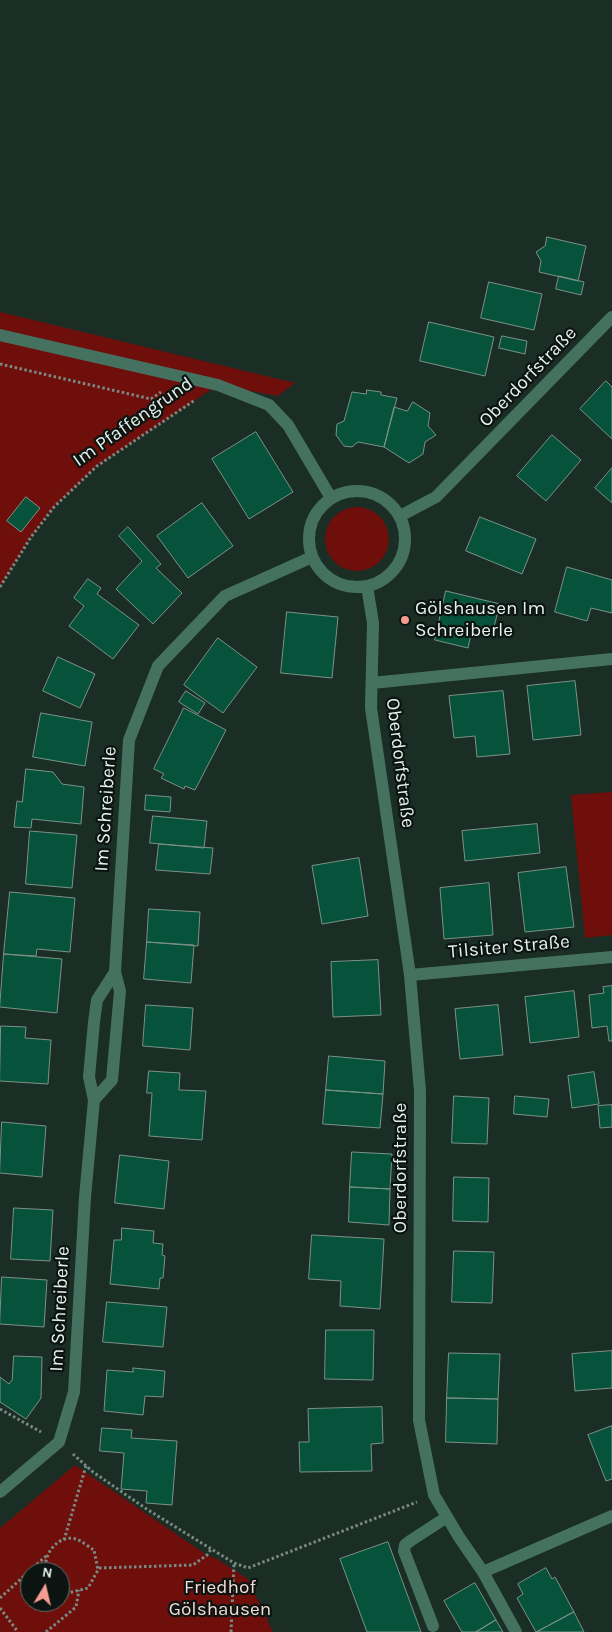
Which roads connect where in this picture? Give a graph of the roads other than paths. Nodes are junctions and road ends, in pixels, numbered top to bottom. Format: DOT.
graph roads {
  1 [pos="612,317"];
  2 [pos="0,334"];
  3 [pos="331,498"];
  4 [pos="400,516"];
  5 [pos="312,556"];
  6 [pos="367,586"];
  7 [pos="612,659"];
  8 [pos="372,683"];
  9 [pos="612,957"];
  10 [pos="115,972"];
  11 [pos="410,975"];
  12 [pos="94,1100"];
  13 [pos="0,1492"];
  14 [pos="612,1516"];
  15 [pos="447,1517"];
  16 [pos="483,1572"];
  17 [pos="433,1626"];
  18 [pos="516,1632"];
  1 -- 4 [label="street, Oberdorfstraße"];
  2 -- 3 [label="street, Im Pfaffengrund"];
  3 -- 4 [label="street"];
  3 -- 5 [label="street"];
  4 -- 6 [label="street"];
  5 -- 6 [label="street"];
  5 -- 10 [label="street, Im Schreiberle"];
  6 -- 8 [label="street, Oberdorfstraße"];
  7 -- 8 [label="street, Oberdorfstraße"];
  8 -- 11 [label="street, Oberdorfstraße"];
  9 -- 11 [label="street, Tilsiter Straße"];
  10 -- 12 [label="street, Im Schreiberle"];
  10 -- 12 [label="street, Im Schreiberle"];
  11 -- 15 [label="street, Oberdorfstraße"];
  12 -- 13 [label="street, Im Schreiberle"];
  14 -- 16 [label="street"];
  15 -- 16 [label="street, Oberdorfstraße"];
  15 -- 17 [label="street"];
  16 -- 18 [label="street, Oberdorfstraße"];
}
